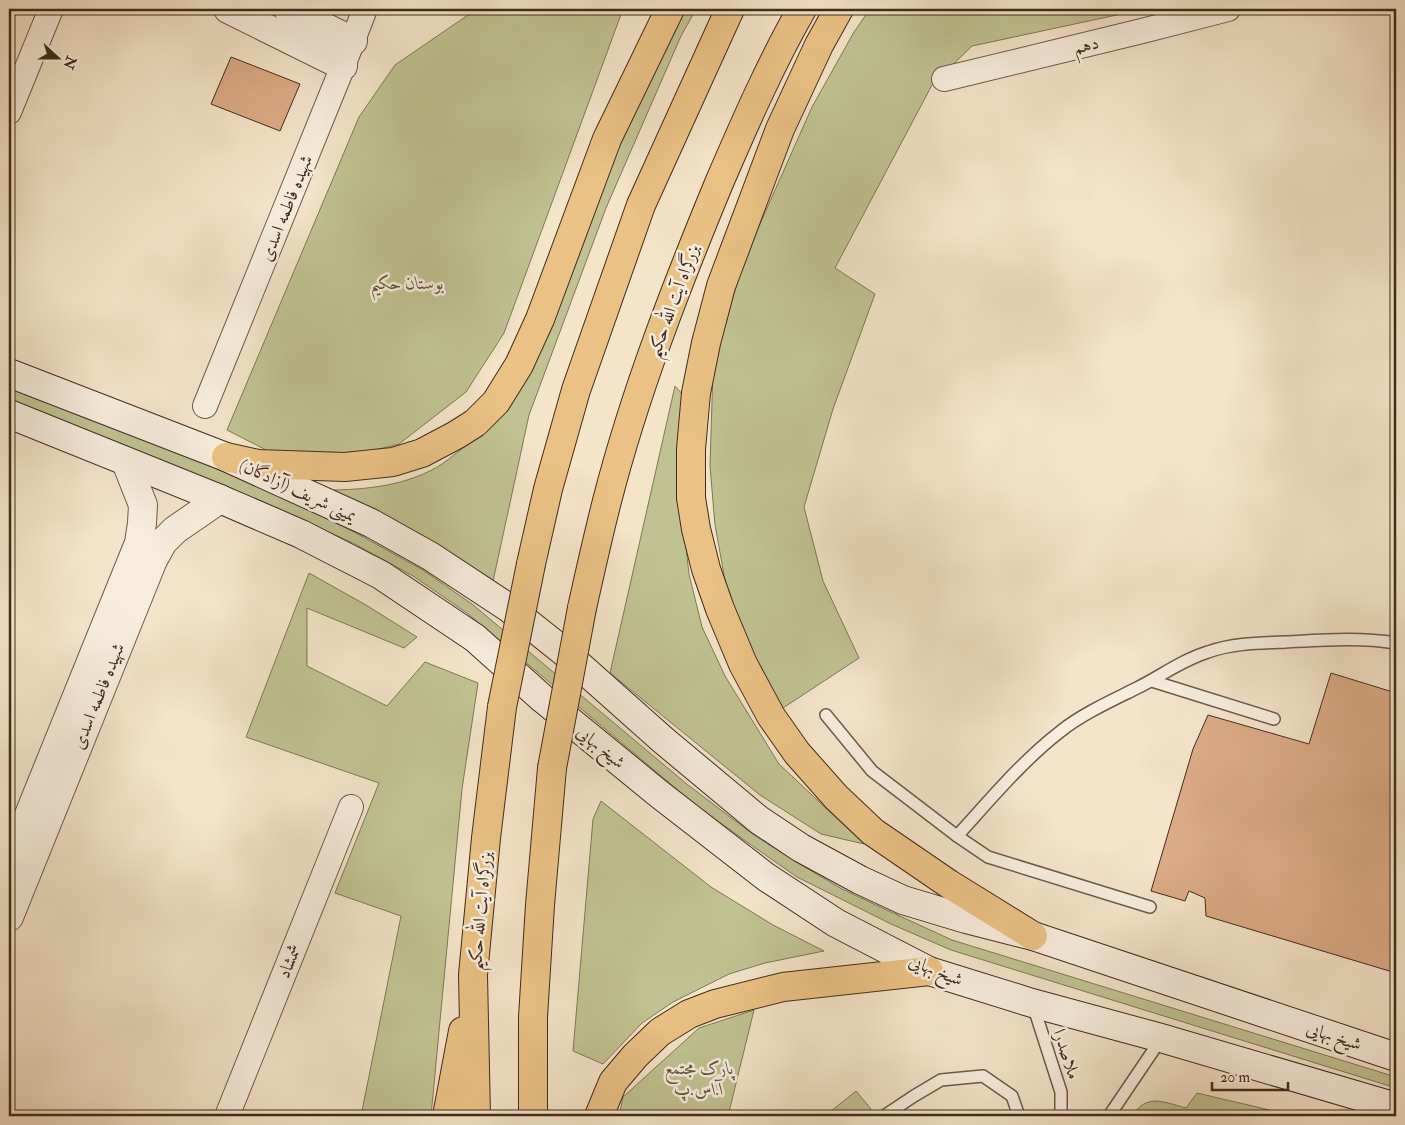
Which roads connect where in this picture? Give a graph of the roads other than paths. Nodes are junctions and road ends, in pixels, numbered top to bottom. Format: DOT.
graph roads {
  1 [pos="51,9"];
  2 [pos="228,9"];
  3 [pos="288,9"];
  4 [pos="365,9"];
  5 [pos="670,9"];
  6 [pos="730,9"];
  7 [pos="802,9"];
  8 [pos="839,9"];
  9 [pos="1152,9"];
  10 [pos="1228,9"];
  11 [pos="1142,31"];
  12 [pos="353,41"];
  13 [pos="343,66"];
  14 [pos="944,79"];
  15 [pos="9,112"];
  16 [pos="9,373"];
  17 [pos="205,406"];
  18 [pos="9,414"];
  19 [pos="226,457"];
  20 [pos="126,462"];
  21 [pos="220,499"];
  22 [pos="148,547"];
  23 [pos="1396,643"];
  24 [pos="563,651"];
  25 [pos="1152,681"];
  26 [pos="826,716"];
  27 [pos="1274,719"];
  28 [pos="352,807"];
  29 [pos="957,836"];
  30 [pos="9,864"];
  31 [pos="1150,907"];
  32 [pos="9,917"];
  33 [pos="1033,936"];
  34 [pos="929,971"];
  35 [pos="473,975"];
  36 [pos="1032,1003"];
  37 [pos="1161,1038"];
  38 [pos="1396,1057"];
  39 [pos="1396,1107"];
  40 [pos="227,1116"];
  41 [pos="447,1116"];
  42 [pos="476,1116"];
  43 [pos="533,1116"];
  44 [pos="599,1116"];
  45 [pos="884,1116"];
  46 [pos="1019,1116"];
  47 [pos="1061,1116"];
  48 [pos="1109,1116"];
  1 -- 15 [label="street"];
  2 -- 13 [label="main road"];
  3 -- 12 [label="main road"];
  4 -- 12 [label="street, شهیده فاطمه اسدی"];
  5 -- 19 [label="highway"];
  6 -- 35 [label="highway, بزرگراه آیت الله حکیم, bridge"];
  7 -- 43 [label="highway, بزرگراه آیت الله حکیم, bridge"];
  8 -- 33 [label="highway"];
  9 -- 11 [label="street"];
  10 -- 11 [label="street, دهم"];
  11 -- 14 [label="street, دهم"];
  12 -- 13 [label="street, شهیده فاطمه اسدی"];
  13 -- 17 [label="street, شهیده فاطمه اسدی"];
  16 -- 19 [label="main road, یمینی شریف (آزادگان)"];
  18 -- 20 [label="main road"];
  19 -- 24 [label="main road, یمینی شریف (آزادگان)"];
  20 -- 21 [label="main road"];
  20 -- 22 [label="main road, شهیده فاطمه اسدی"];
  21 -- 22 [label="main road, شهیده فاطمه اسدی"];
  21 -- 34 [label="main road, شیخ بهایی"];
  22 -- 30 [label="main road, شهیده فاطمه اسدی"];
  22 -- 32 [label="main road, شهیده فاطمه اسدی"];
  23 -- 25 [label="lane"];
  24 -- 33 [label="main road, شیخ بهایی"];
  25 -- 27 [label="lane"];
  25 -- 29 [label="lane"];
  26 -- 29 [label="lane"];
  28 -- 40 [label="street, شمشاد"];
  29 -- 31 [label="lane"];
  33 -- 38 [label="main road, شیخ بهایی"];
  34 -- 36 [label="main road, شیخ بهایی"];
  34 -- 44 [label="highway"];
  35 -- 41 [label="highway"];
  35 -- 42 [label="highway, بزرگراه آیت الله حکیم"];
  36 -- 37 [label="main road, شیخ بهایی"];
  36 -- 47 [label="lane, ملاصدرا"];
  37 -- 39 [label="main road, شیخ بهایی"];
  37 -- 48 [label="lane"];
  45 -- 46 [label="lane"];
}
